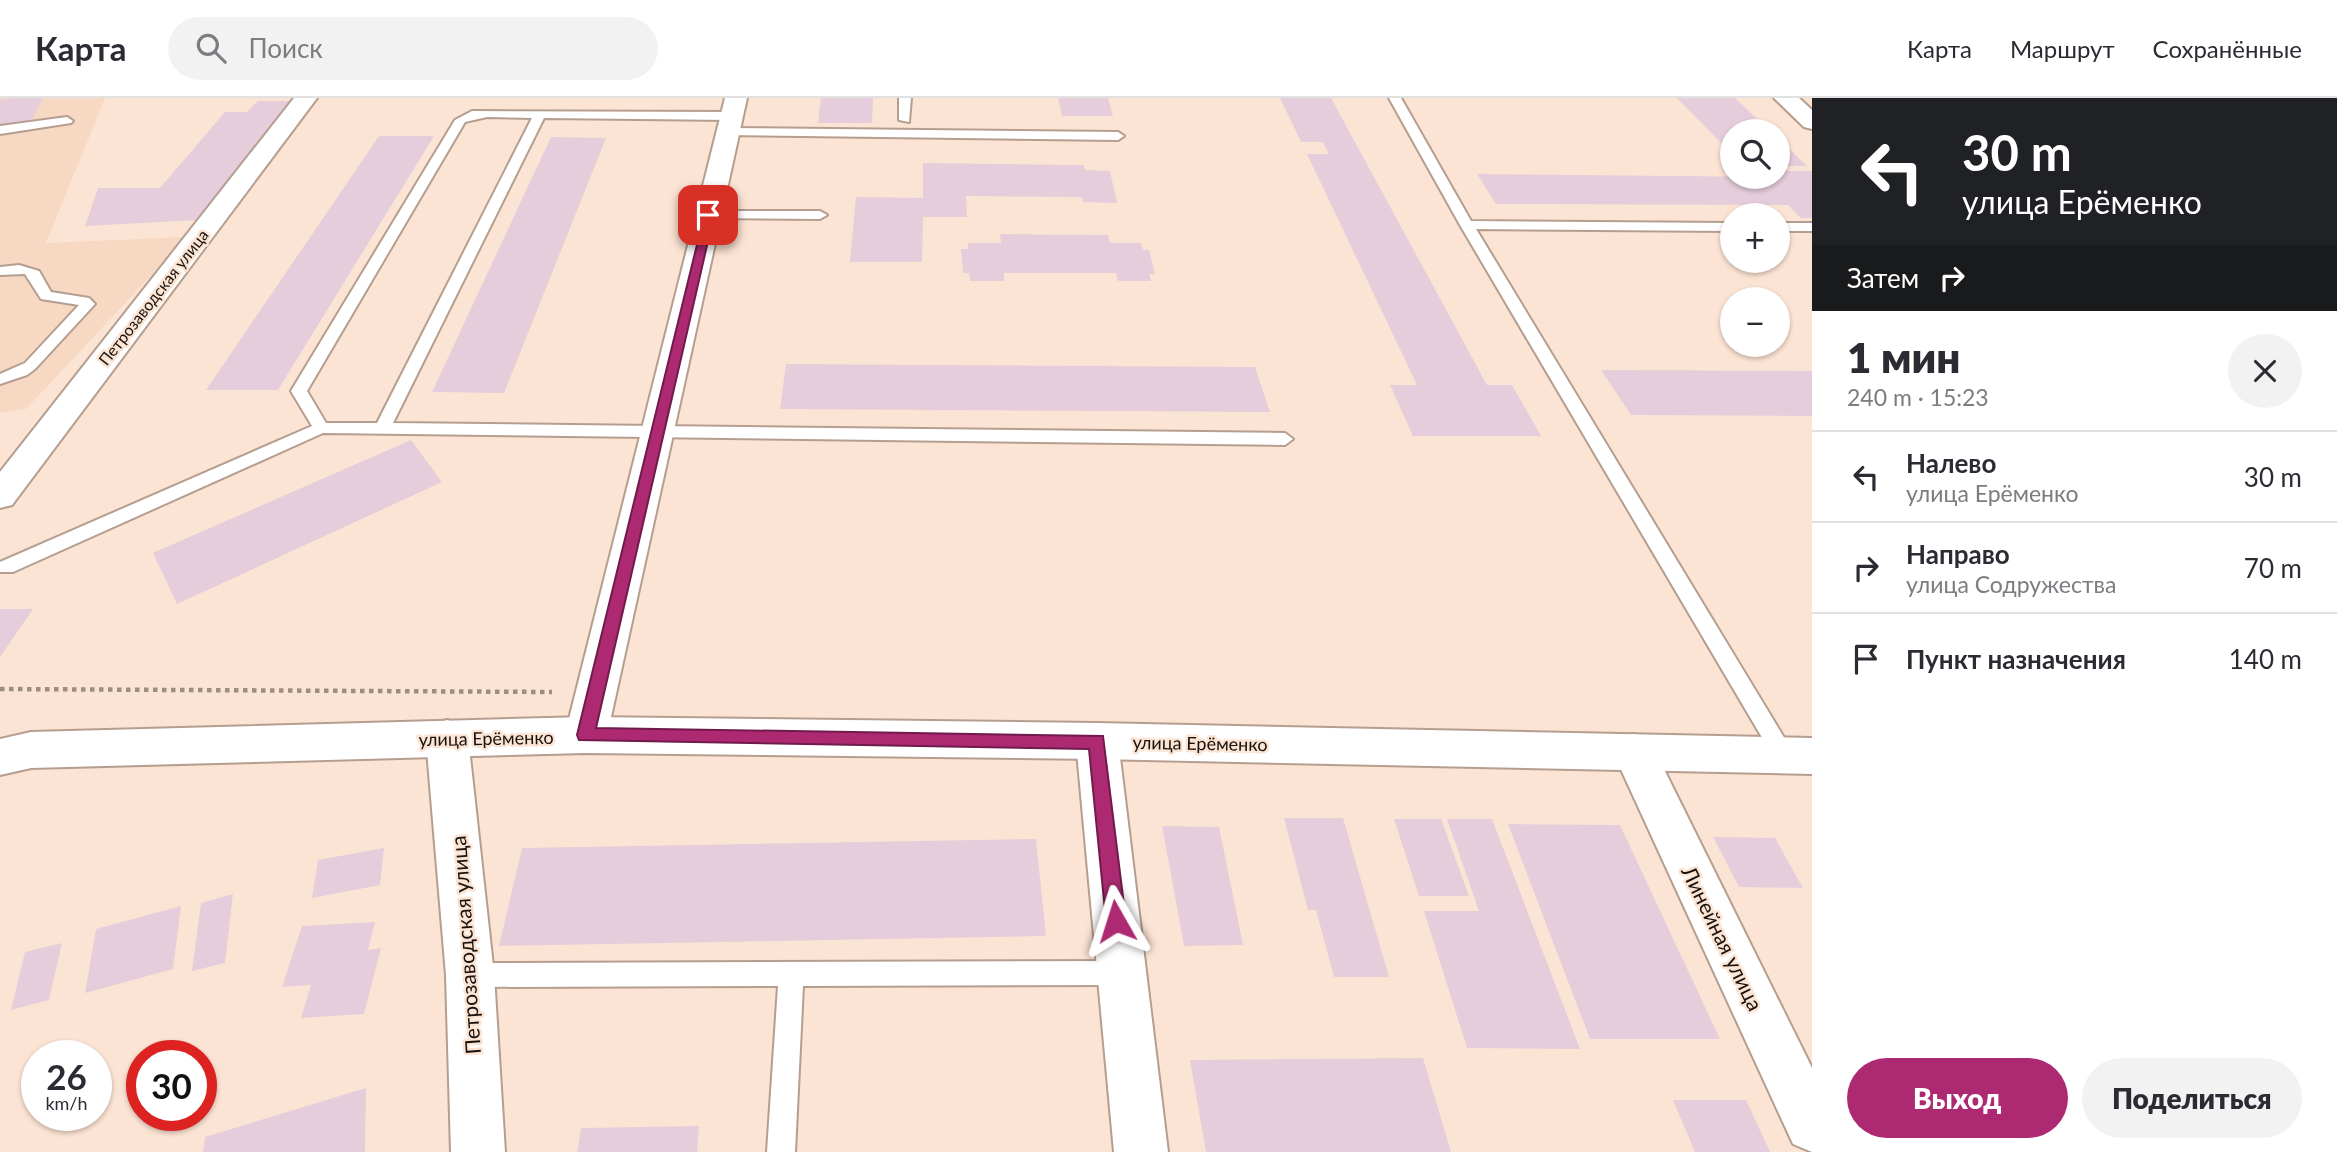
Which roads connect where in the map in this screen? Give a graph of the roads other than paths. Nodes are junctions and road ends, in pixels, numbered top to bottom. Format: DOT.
graph roads {
  1 [pos="306,98"];
  2 [pos="905,98"];
  3 [pos="1395,98"];
  4 [pos="1785,98"];
  5 [pos="540,114"];
  6 [pos="732,116"];
  7 [pos="905,120"];
  8 [pos="67,121"];
  9 [pos="1812,122"];
  10 [pos="0,130"];
  11 [pos="1118,136"];
  12 [pos="708,215"];
  13 [pos="820,215"];
  14 [pos="1467,225"];
  15 [pos="1720,227"];
  16 [pos="1790,227"];
  17 [pos="1812,227"];
  18 [pos="0,271"];
  19 [pos="0,379"];
  20 [pos="321,428"];
  21 [pos="383,428"];
  22 [pos="657,433"];
  23 [pos="1285,439"];
  24 [pos="0,496"];
  25 [pos="6,567"];
  26 [pos="586,735"];
  27 [pos="447,738"];
  28 [pos="1097,741"];
  29 [pos="1634,751"];
  30 [pos="1798,756"];
  31 [pos="0,757"];
  32 [pos="1122,973"];
  33 [pos="791,974"];
  34 [pos="470,975"];
  35 [pos="1812,1125"];
  36 [pos="478,1152"];
  37 [pos="781,1152"];
  38 [pos="1141,1152"];
  1 -- 24 [label="street, Петрозаводская улица"];
  2 -- 7 [label="lane"];
  3 -- 14 [label="lane"];
  4 -- 9 [label="street"];
  5 -- 6 [label="lane"];
  5 -- 20 [label="lane"];
  5 -- 21 [label="lane"];
  6 -- 11 [label="lane"];
  6 -- 12 [label="street"];
  8 -- 10 [label="lane"];
  12 -- 13 [label="lane"];
  12 -- 22 [label="street"];
  14 -- 15 [label="lane"];
  14 -- 30 [label="lane"];
  16 -- 17 [label="lane"];
  18 -- 19 [label="lane"];
  20 -- 21 [label="lane"];
  20 -- 25 [label="lane"];
  21 -- 22 [label="lane"];
  22 -- 23 [label="lane"];
  22 -- 26 [label="street"];
  26 -- 27 [label="street, улица Ерёменко"];
  26 -- 28 [label="street, улица Ерёменко"];
  27 -- 31 [label="street, улица Ерёменко"];
  27 -- 34 [label="street, Петрозаводская улица"];
  28 -- 29 [label="street, улица Ерёменко"];
  28 -- 32 [label="street"];
  29 -- 30 [label="street, улица Ерёменко"];
  29 -- 35 [label="street, Линейная улица"];
  32 -- 33 [label="lane"];
  32 -- 38 [label="street"];
  33 -- 34 [label="lane"];
  33 -- 37 [label="lane"];
  34 -- 36 [label="street, Петрозаводская улица"];
}
